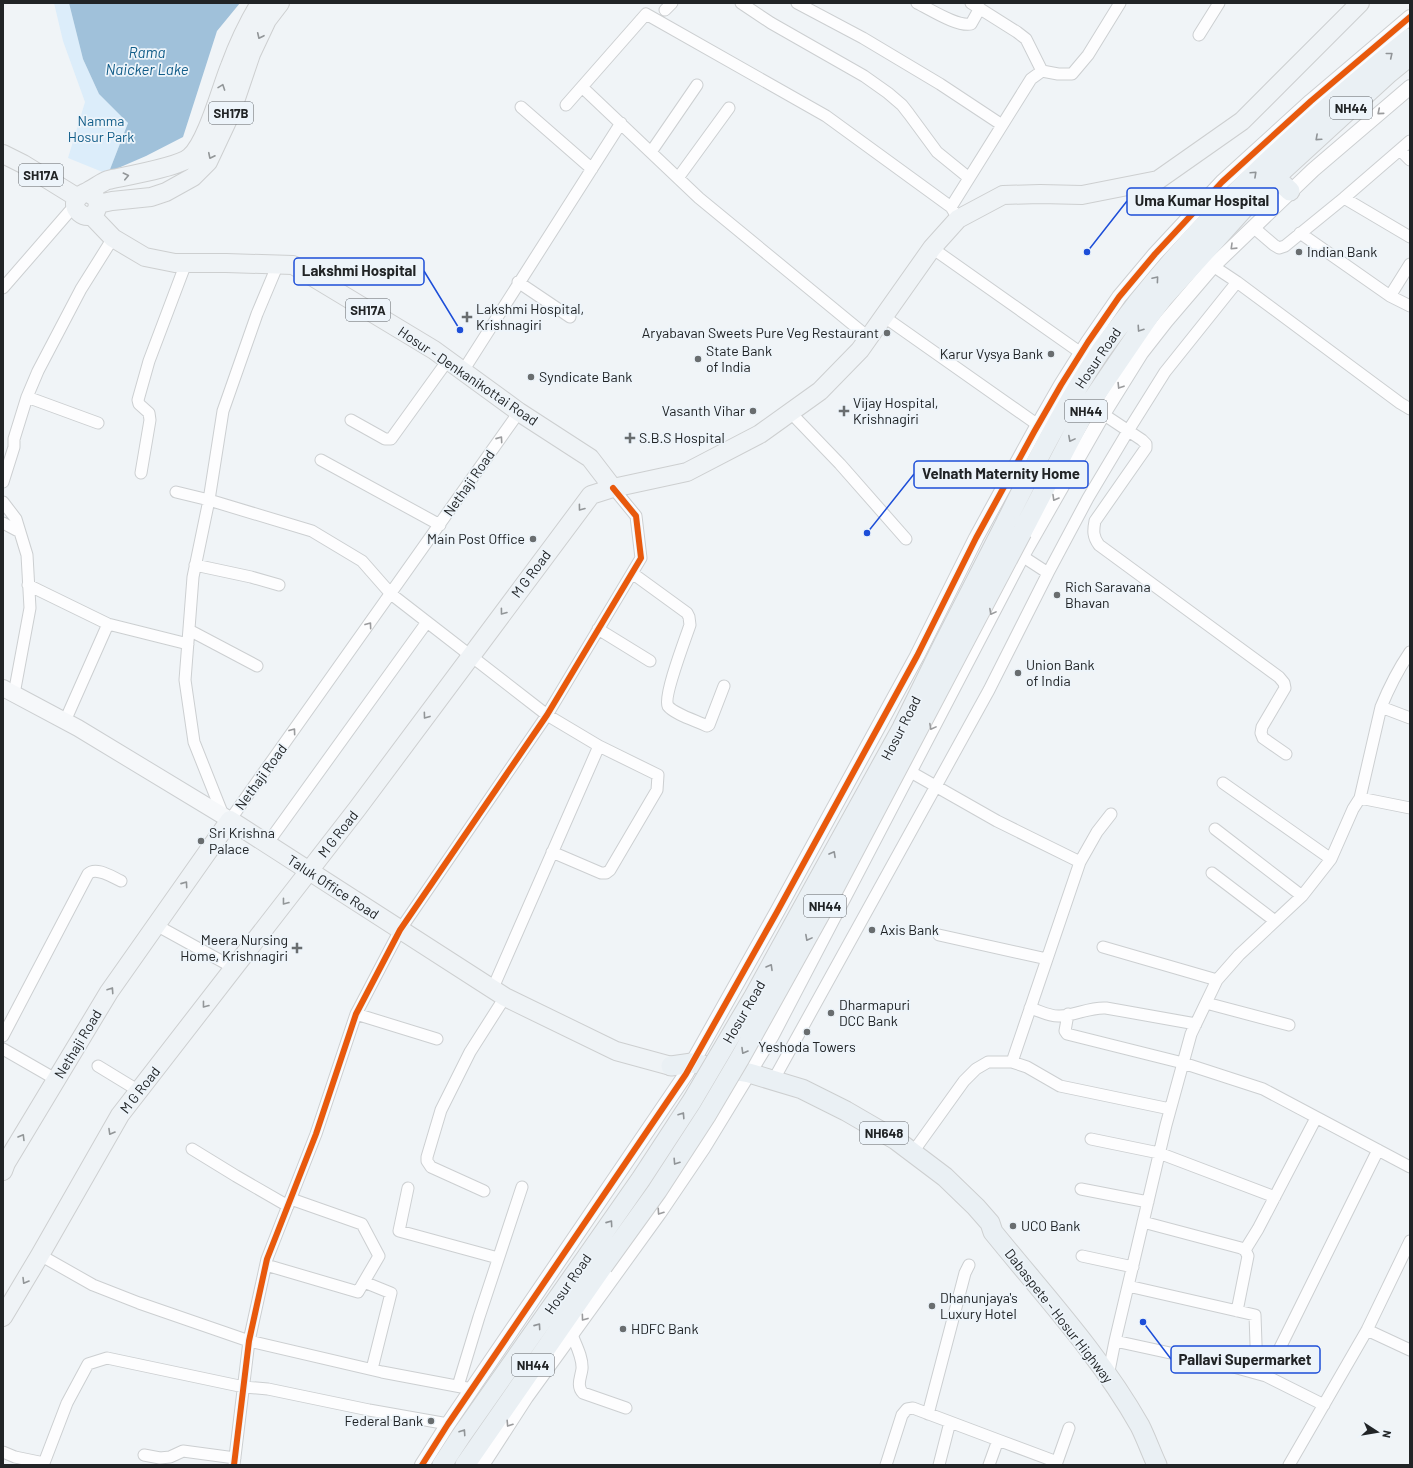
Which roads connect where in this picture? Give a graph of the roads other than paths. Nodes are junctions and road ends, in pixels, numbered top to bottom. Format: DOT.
graph roads {
  1 [pos="260,3"];
  2 [pos="280,3"];
  3 [pos="741,3"];
  4 [pos="797,3"];
  5 [pos="917,3"];
  6 [pos="1120,3"];
  7 [pos="1219,3"];
  8 [pos="1360,3"];
  9 [pos="975,6"];
  10 [pos="1410,17"];
  11 [pos="1199,35"];
  12 [pos="1410,38"];
  13 [pos="1410,56"];
  14 [pos="1042,71"];
  15 [pos="696,85"];
  16 [pos="582,87"];
  17 [pos="1410,87"];
  18 [pos="1336,90"];
  19 [pos="566,104"];
  20 [pos="521,107"];
  21 [pos="729,108"];
  22 [pos="621,124"];
  23 [pos="1002,125"];
  24 [pos="1410,141"];
  25 [pos="1400,150"];
  26 [pos="651,152"];
  27 [pos="3,154"];
  28 [pos="1410,160"];
  29 [pos="592,169"];
  30 [pos="1275,177"];
  31 [pos="678,178"];
  32 [pos="969,178"];
  33 [pos="1290,191"];
  34 [pos="1344,198"];
  35 [pos="90,203"];
  36 [pos="955,213"];
  37 [pos="1253,227"];
  38 [pos="1300,233"];
  39 [pos="1410,237"];
  40 [pos="114,238"];
  41 [pos="932,248"];
  42 [pos="186,263"];
  43 [pos="278,264"];
  44 [pos="1410,264"];
  45 [pos="1213,266"];
  46 [pos="518,282"];
  47 [pos="1237,282"];
  48 [pos="3,288"];
  49 [pos="1390,296"];
  50 [pos="1410,306"];
  51 [pos="883,316"];
  52 [pos="570,317"];
  53 [pos="868,337"];
  54 [pos="1081,353"];
  55 [pos="456,365"];
  56 [pos="27,397"];
  57 [pos="1410,408"];
  58 [pos="519,412"];
  59 [pos="790,412"];
  60 [pos="1103,414"];
  61 [pos="351,420"];
  62 [pos="98,423"];
  63 [pos="1038,425"];
  64 [pos="1128,431"];
  65 [pos="3,443"];
  66 [pos="14,447"];
  67 [pos="321,460"];
  68 [pos="141,473"];
  69 [pos="3,482"];
  70 [pos="613,488"];
  71 [pos="176,492"];
  72 [pos="209,500"];
  73 [pos="3,502"];
  74 [pos="3,523"];
  75 [pos="440,525"];
  76 [pos="20,532"];
  77 [pos="906,539"];
  78 [pos="1022,556"];
  79 [pos="195,565"];
  80 [pos="632,573"];
  81 [pos="1048,573"];
  82 [pos="28,585"];
  83 [pos="279,585"];
  84 [pos="391,594"];
  85 [pos="427,622"];
  86 [pos="108,624"];
  87 [pos="189,630"];
  88 [pos="598,630"];
  89 [pos="188,644"];
  90 [pos="1410,652"];
  91 [pos="470,655"];
  92 [pos="650,661"];
  93 [pos="257,666"];
  94 [pos="724,686"];
  95 [pos="9,691"];
  96 [pos="1381,706"];
  97 [pos="547,715"];
  98 [pos="1410,718"];
  99 [pos="65,721"];
  100 [pos="599,746"];
  101 [pos="1286,754"];
  102 [pos="909,771"];
  103 [pos="1223,783"];
  104 [pos="936,786"];
  105 [pos="1360,798"];
  106 [pos="1410,808"];
  107 [pos="1111,814"];
  108 [pos="226,818"];
  109 [pos="1215,829"];
  110 [pos="267,844"];
  111 [pos="552,852"];
  112 [pos="1331,859"];
  113 [pos="1080,862"];
  114 [pos="308,872"];
  115 [pos="1212,873"];
  116 [pos="121,881"];
  117 [pos="1302,896"];
  118 [pos="1275,921"];
  119 [pos="156,926"];
  120 [pos="400,930"];
  121 [pos="939,935"];
  122 [pos="1103,947"];
  123 [pos="1047,959"];
  124 [pos="234,968"];
  125 [pos="1217,980"];
  126 [pos="498,994"];
  127 [pos="1206,1003"];
  128 [pos="1030,1008"];
  129 [pos="356,1014"];
  130 [pos="1068,1014"];
  131 [pos="1196,1024"];
  132 [pos="1289,1024"];
  133 [pos="3,1036"];
  134 [pos="437,1040"];
  135 [pos="3,1049"];
  136 [pos="1012,1062"];
  137 [pos="1183,1063"];
  138 [pos="98,1066"];
  139 [pos="683,1068"];
  140 [pos="745,1079"];
  141 [pos="774,1079"];
  142 [pos="56,1080"];
  143 [pos="139,1091"];
  144 [pos="1170,1109"];
  145 [pos="1316,1118"];
  146 [pos="1092,1139"];
  147 [pos="192,1149"];
  148 [pos="1378,1150"];
  149 [pos="913,1152"];
  150 [pos="1159,1153"];
  151 [pos="1410,1167"];
  152 [pos="3,1172"];
  153 [pos="522,1187"];
  154 [pos="408,1188"];
  155 [pos="1081,1189"];
  156 [pos="484,1191"];
  157 [pos="1275,1197"];
  158 [pos="289,1202"];
  159 [pos="1148,1202"];
  160 [pos="1143,1222"];
  161 [pos="993,1232"];
  162 [pos="1410,1241"];
  163 [pos="1245,1250"];
  164 [pos="40,1255"];
  165 [pos="1082,1256"];
  166 [pos="498,1258"];
  167 [pos="595,1261"];
  168 [pos="266,1265"];
  169 [pos="968,1265"];
  170 [pos="1133,1267"];
  171 [pos="364,1282"];
  172 [pos="1128,1286"];
  173 [pos="1237,1311"];
  174 [pos="3,1317"];
  175 [pos="1367,1330"];
  176 [pos="572,1335"];
  177 [pos="249,1341"];
  178 [pos="1115,1342"];
  179 [pos="1410,1350"];
  180 [pos="372,1369"];
  181 [pos="1261,1375"];
  182 [pos="1108,1376"];
  183 [pos="244,1387"];
  184 [pos="465,1388"];
  185 [pos="1324,1405"];
  186 [pos="626,1408"];
  187 [pos="928,1414"];
  188 [pos="950,1422"];
  189 [pos="448,1424"];
  190 [pos="1069,1428"];
  191 [pos="998,1440"];
  192 [pos="3,1452"];
  193 [pos="144,1455"];
  194 [pos="235,1461"];
  195 [pos="1152,1461"];
  196 [pos="1057,1463"];
  197 [pos="43,1464"];
  198 [pos="422,1465"];
  199 [pos="442,1465"];
  200 [pos="465,1465"];
  201 [pos="482,1465"];
  202 [pos="886,1465"];
  203 [pos="939,1465"];
  204 [pos="988,1465"];
  205 [pos="1289,1465"];
  35 -- 1 [label="main road, SH17B, one-way"];
  2 -- 35 [label="main road, SH17B, one-way"];
  3 -- 32 [label="street"];
  4 -- 23 [label="street"];
  5 -- 9 [label="street"];
  6 -- 14 [label="street"];
  7 -- 11 [label="street"];
  8 -- 36 [label="main road"];
  9 -- 14 [label="street"];
  10 -- 18 [label="street"];
  18 -- 12 [label="highway, Hosur Road / NH44, one-way"];
  13 -- 30 [label="highway, Hosur Road / NH44, one-way"];
  14 -- 23 [label="street"];
  15 -- 26 [label="street"];
  16 -- 19 [label="street"];
  16 -- 22 [label="street"];
  16 -- 36 [label="street"];
  17 -- 33 [label="street, one-way"];
  18 -- 54 [label="street"];
  167 -- 18 [label="highway, Hosur Road / NH44, one-way, bridge"];
  20 -- 29 [label="street"];
  21 -- 31 [label="street"];
  22 -- 26 [label="street"];
  22 -- 29 [label="street"];
  23 -- 32 [label="street"];
  24 -- 25 [label="street"];
  25 -- 28 [label="street"];
  25 -- 34 [label="street"];
  26 -- 31 [label="street"];
  27 -- 35 [label="main road, Hosur - Denkanikottai Road / SH17A"];
  29 -- 46 [label="street"];
  30 -- 33 [label="highway"];
  30 -- 167 [label="highway, Hosur Road / NH44, one-way, bridge"];
  31 -- 53 [label="street"];
  32 -- 36 [label="street"];
  33 -- 37 [label="street"];
  34 -- 38 [label="street"];
  34 -- 39 [label="street"];
  35 -- 40 [label="main road, Hosur - Denkanikottai Road / SH17A"];
  35 -- 48 [label="street"];
  36 -- 41 [label="main road, M G Road"];
  37 -- 38 [label="street"];
  37 -- 45 [label="street, one-way"];
  38 -- 49 [label="street"];
  40 -- 42 [label="main road, Hosur - Denkanikottai Road / SH17A"];
  40 -- 56 [label="street"];
  41 -- 51 [label="main road, M G Road"];
  41 -- 54 [label="street"];
  42 -- 43 [label="main road, Hosur - Denkanikottai Road / SH17A"];
  42 -- 68 [label="street"];
  43 -- 55 [label="main road, Hosur - Denkanikottai Road / SH17A"];
  43 -- 72 [label="street"];
  44 -- 49 [label="street"];
  45 -- 47 [label="street"];
  45 -- 60 [label="street, one-way"];
  46 -- 52 [label="street"];
  46 -- 55 [label="street"];
  47 -- 57 [label="street"];
  47 -- 64 [label="street"];
  49 -- 50 [label="street"];
  51 -- 53 [label="main road, M G Road"];
  51 -- 63 [label="street"];
  53 -- 59 [label="main road, M G Road"];
  54 -- 63 [label="street"];
  55 -- 58 [label="main road, Hosur - Denkanikottai Road / SH17A"];
  55 -- 61 [label="street"];
  56 -- 62 [label="street"];
  56 -- 66 [label="street"];
  58 -- 70 [label="main road, Hosur - Denkanikottai Road / SH17A"];
  75 -- 58 [label="street, Nethaji Road, one-way"];
  59 -- 70 [label="main road, M G Road"];
  59 -- 77 [label="street"];
  60 -- 64 [label="street"];
  60 -- 78 [label="street, one-way"];
  63 -- 139 [label="street"];
  64 -- 81 [label="street"];
  64 -- 101 [label="street"];
  65 -- 66 [label="street"];
  66 -- 69 [label="street"];
  67 -- 75 [label="street"];
  70 -- 80 [label="street"];
  70 -- 91 [label="main road, M G Road, one-way"];
  71 -- 72 [label="street"];
  72 -- 79 [label="street"];
  72 -- 84 [label="street"];
  73 -- 76 [label="street"];
  74 -- 76 [label="street"];
  75 -- 84 [label="street, Nethaji Road"];
  76 -- 82 [label="street"];
  78 -- 81 [label="street"];
  78 -- 102 [label="street, one-way"];
  79 -- 83 [label="street"];
  79 -- 87 [label="street"];
  80 -- 88 [label="street"];
  80 -- 94 [label="street"];
  81 -- 104 [label="street"];
  82 -- 86 [label="street"];
  82 -- 95 [label="street"];
  84 -- 85 [label="street"];
  108 -- 84 [label="street, Nethaji Road, one-way"];
  85 -- 91 [label="street"];
  85 -- 110 [label="street"];
  86 -- 89 [label="street"];
  86 -- 99 [label="street"];
  87 -- 89 [label="street"];
  87 -- 93 [label="street"];
  88 -- 92 [label="street"];
  88 -- 97 [label="street"];
  89 -- 108 [label="street"];
  90 -- 96 [label="street"];
  91 -- 97 [label="street"];
  91 -- 114 [label="main road, M G Road, one-way"];
  95 -- 99 [label="main road, Taluk Office Road"];
  96 -- 98 [label="street"];
  96 -- 105 [label="street"];
  97 -- 100 [label="street"];
  97 -- 120 [label="street"];
  99 -- 108 [label="main road, Taluk Office Road"];
  100 -- 111 [label="street"];
  100 -- 111 [label="street"];
  102 -- 104 [label="street"];
  102 -- 140 [label="street"];
  103 -- 112 [label="street"];
  104 -- 113 [label="street"];
  104 -- 141 [label="street"];
  105 -- 106 [label="street"];
  105 -- 112 [label="street"];
  107 -- 113 [label="street"];
  108 -- 110 [label="main road, Taluk Office Road"];
  119 -- 108 [label="main road, Nethaji Road, one-way"];
  109 -- 117 [label="street"];
  110 -- 114 [label="main road, Taluk Office Road"];
  111 -- 126 [label="street"];
  112 -- 117 [label="street"];
  113 -- 123 [label="street"];
  114 -- 120 [label="main road, Taluk Office Road"];
  114 -- 124 [label="main road, M G Road, one-way"];
  115 -- 118 [label="street"];
  116 -- 133 [label="street"];
  117 -- 118 [label="street"];
  118 -- 125 [label="street"];
  119 -- 124 [label="street"];
  142 -- 119 [label="main road, Nethaji Road, one-way"];
  120 -- 126 [label="main road, Taluk Office Road"];
  120 -- 129 [label="street"];
  121 -- 123 [label="street"];
  122 -- 125 [label="street"];
  123 -- 128 [label="street"];
  124 -- 143 [label="main road, M G Road, one-way"];
  125 -- 127 [label="street"];
  126 -- 139 [label="main road, Taluk Office Road"];
  126 -- 156 [label="street"];
  127 -- 131 [label="street"];
  127 -- 132 [label="street"];
  128 -- 130 [label="street"];
  128 -- 136 [label="street"];
  129 -- 134 [label="street"];
  129 -- 158 [label="street"];
  130 -- 131 [label="street"];
  130 -- 137 [label="street"];
  131 -- 137 [label="street"];
  135 -- 142 [label="street"];
  136 -- 144 [label="street"];
  136 -- 149 [label="street"];
  137 -- 144 [label="street"];
  137 -- 145 [label="street"];
  138 -- 143 [label="street"];
  139 -- 140 [label="highway, Dabaspete - Hosur Highway / NH648"];
  139 -- 184 [label="street"];
  140 -- 141 [label="highway, Dabaspete - Hosur Highway / NH648"];
  140 -- 161 [label="highway, Dabaspete - Hosur Highway / NH648"];
  140 -- 176 [label="street, one-way"];
  141 -- 149 [label="highway, Dabaspete - Hosur Highway / NH648"];
  152 -- 142 [label="main road, Nethaji Road, one-way"];
  143 -- 164 [label="main road, M G Road, one-way"];
  144 -- 150 [label="street"];
  145 -- 148 [label="street"];
  145 -- 157 [label="street"];
  146 -- 150 [label="street"];
  147 -- 158 [label="street"];
  148 -- 151 [label="street"];
  148 -- 181 [label="street"];
  149 -- 161 [label="highway, Dabaspete - Hosur Highway / NH648"];
  150 -- 157 [label="street"];
  150 -- 159 [label="street"];
  153 -- 166 [label="street"];
  154 -- 166 [label="street"];
  155 -- 159 [label="street"];
  157 -- 163 [label="street"];
  158 -- 168 [label="street"];
  158 -- 171 [label="street"];
  159 -- 160 [label="street"];
  160 -- 163 [label="street"];
  160 -- 170 [label="street"];
  161 -- 182 [label="highway, Dabaspete - Hosur Highway / NH648"];
  162 -- 175 [label="street"];
  163 -- 173 [label="street"];
  164 -- 174 [label="main road, M G Road, one-way"];
  164 -- 177 [label="street"];
  165 -- 170 [label="street"];
  166 -- 184 [label="street"];
  199 -- 167 [label="highway, Hosur Road / NH44, one-way"];
  167 -- 200 [label="highway, Hosur Road / NH44"];
  168 -- 171 [label="street"];
  168 -- 177 [label="street"];
  169 -- 187 [label="street"];
  170 -- 172 [label="street"];
  171 -- 180 [label="street"];
  172 -- 173 [label="street"];
  172 -- 178 [label="street"];
  173 -- 181 [label="street"];
  175 -- 179 [label="street"];
  175 -- 185 [label="street"];
  176 -- 186 [label="street"];
  176 -- 201 [label="street, one-way"];
  177 -- 180 [label="street"];
  177 -- 183 [label="street"];
  178 -- 181 [label="street"];
  178 -- 182 [label="street"];
  180 -- 184 [label="street"];
  181 -- 185 [label="street"];
  182 -- 195 [label="highway, Dabaspete - Hosur Highway / NH648"];
  183 -- 189 [label="street"];
  183 -- 194 [label="street"];
  183 -- 197 [label="street"];
  184 -- 189 [label="street"];
  185 -- 205 [label="street"];
  187 -- 188 [label="street"];
  187 -- 202 [label="street"];
  188 -- 191 [label="street"];
  188 -- 203 [label="street"];
  189 -- 198 [label="street"];
  190 -- 196 [label="street"];
  191 -- 196 [label="street"];
  191 -- 204 [label="street"];
  192 -- 197 [label="street"];
  193 -- 194 [label="street"];
}
